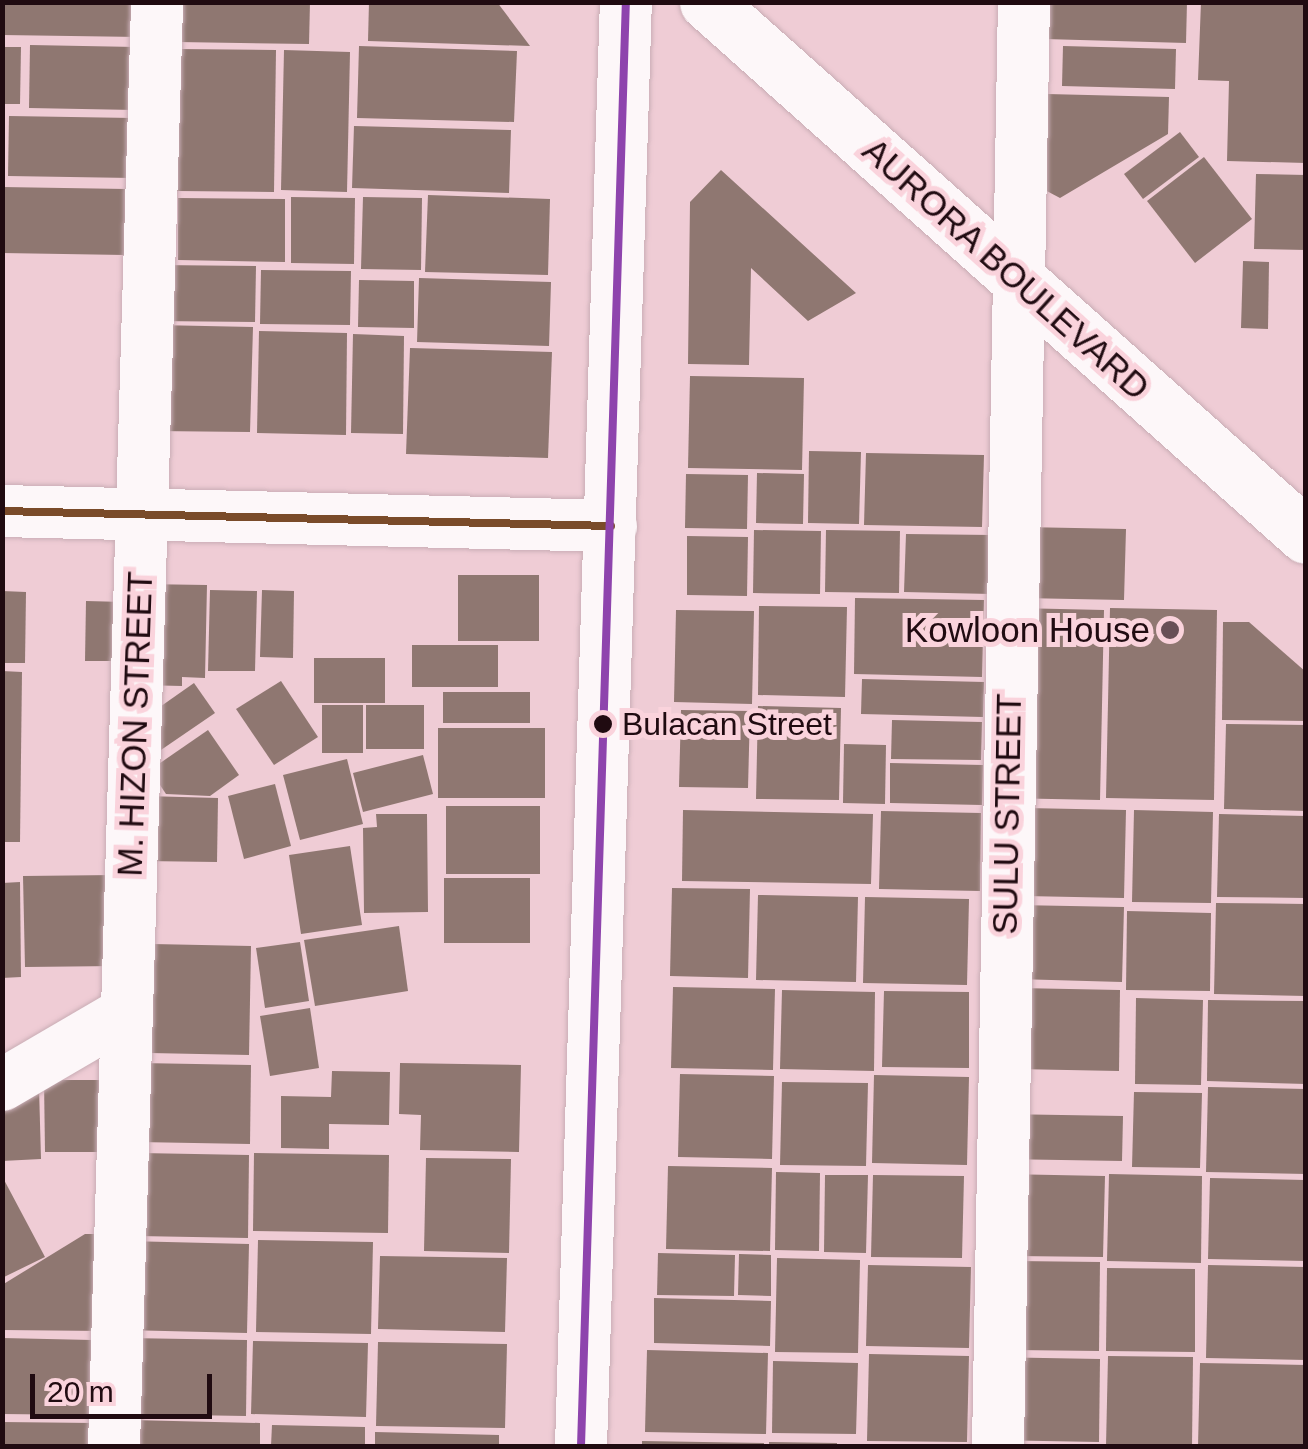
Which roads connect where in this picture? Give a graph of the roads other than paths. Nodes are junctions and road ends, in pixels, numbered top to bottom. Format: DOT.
graph roads {
  1 [pos="157,2"];
  2 [pos="626,2"];
  3 [pos="707,2"];
  4 [pos="1024,2"];
  5 [pos="1016,277"];
  6 [pos="2,510"];
  7 [pos="141,514"];
  8 [pos="611,526"];
  9 [pos="1306,536"];
  10 [pos="126,1013"];
  11 [pos="2,1086"];
  12 [pos="114,1446"];
  13 [pos="581,1446"];
  14 [pos="998,1446"];
  1 -- 7 [label="street, M. HIZON STREET"];
  2 -- 8 [label="street"];
  3 -- 5 [label="main road, AURORA BOULEVARD"];
  4 -- 5 [label="street, SULU STREET"];
  5 -- 9 [label="main road, AURORA BOULEVARD"];
  5 -- 14 [label="street, SULU STREET"];
  6 -- 7 [label="street"];
  7 -- 8 [label="street"];
  7 -- 10 [label="street, M. HIZON STREET"];
  8 -- 13 [label="street"];
  10 -- 11 [label="street"];
  10 -- 12 [label="street, M. HIZON STREET"];
}
